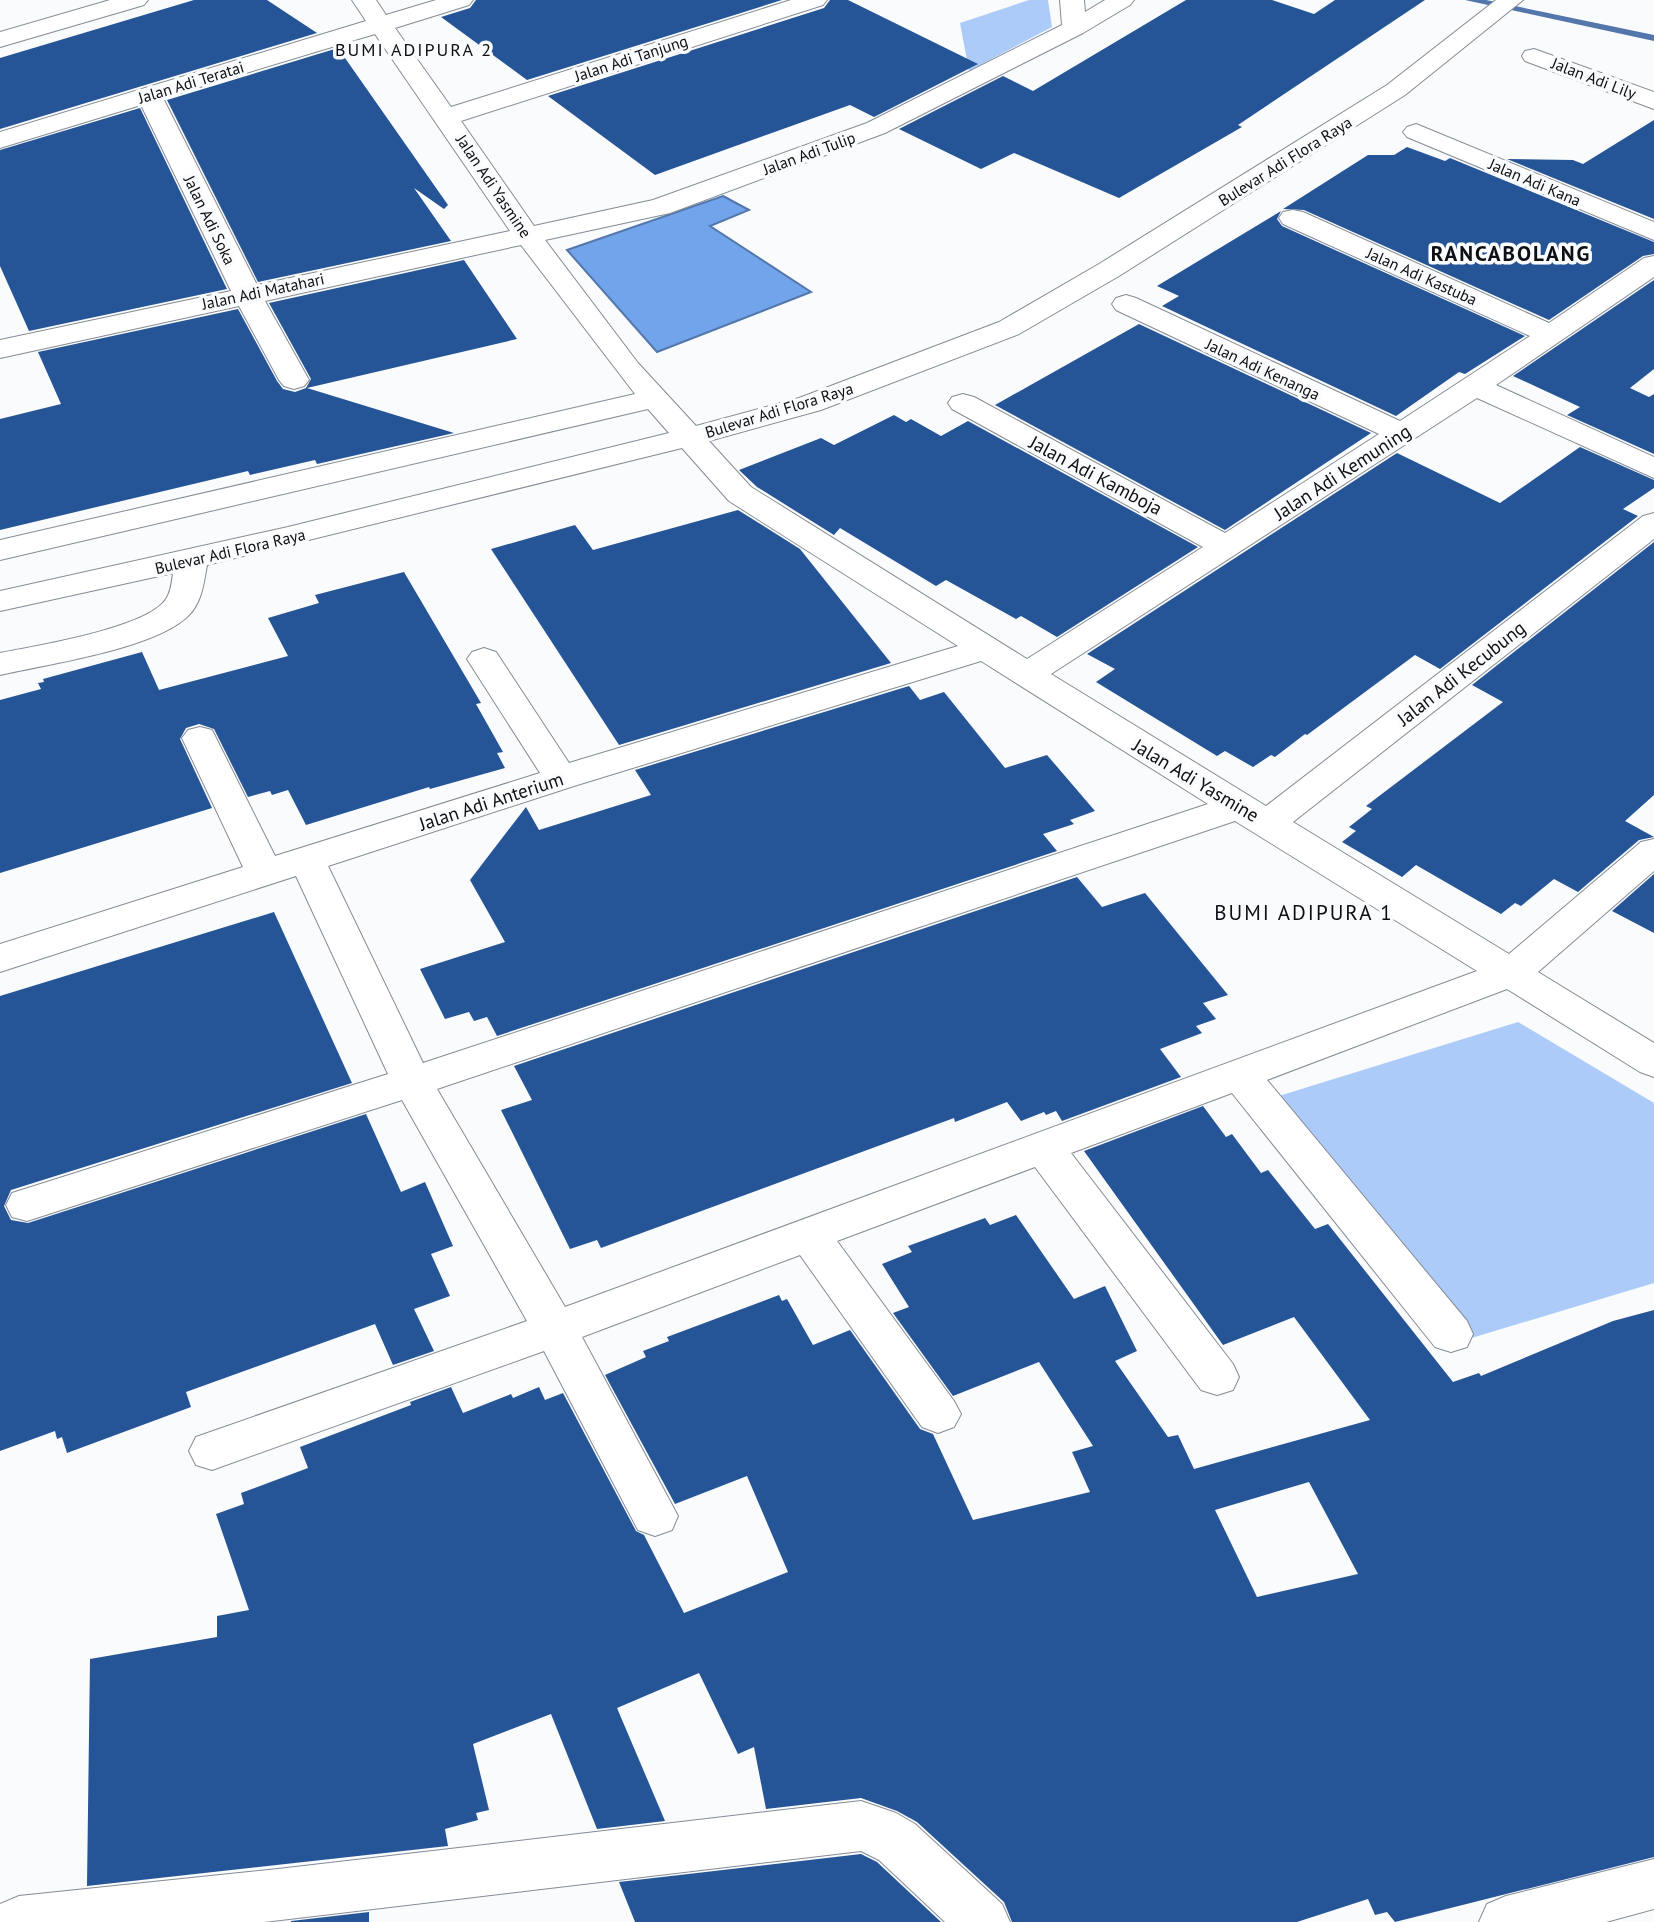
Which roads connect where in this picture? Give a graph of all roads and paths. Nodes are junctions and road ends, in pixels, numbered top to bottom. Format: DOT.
graph roads {
  1 [pos="136,0"];
  2 [pos="364,0"];
  3 [pos="461,0"];
  4 [pos="815,0"];
  5 [pos="1072,0"];
  6 [pos="1122,0"];
  7 [pos="1505,5"];
  8 [pos="382,23"];
  9 [pos="1074,28"];
  10 [pos="0,40"];
  11 [pos="1534,56"];
  12 [pos="149,95"];
  13 [pos="1654,101"];
  14 [pos="447,117"];
  15 [pos="1416,132"];
  16 [pos="0,140"];
  17 [pos="1293,218"];
  18 [pos="1654,232"];
  19 [pos="527,235"];
  20 [pos="1654,264"];
  21 [pos="247,294"];
  22 [pos="1126,304"];
  23 [pos="1550,334"];
  24 [pos="0,349"];
  25 [pos="294,380"];
  26 [pos="1475,386"];
  27 [pos="654,400"];
  28 [pos="963,403"];
  29 [pos="1401,433"];
  30 [pos="690,437"];
  31 [pos="1654,469"];
  32 [pos="1654,523"];
  33 [pos="1228,547"];
  34 [pos="0,550"];
  35 [pos="192,560"];
  36 [pos="0,601"];
  37 [pos="983,649"];
  38 [pos="484,659"];
  39 [pos="0,664"];
  40 [pos="1026,675"];
  41 [pos="200,738"];
  42 [pos="561,778"];
  43 [pos="1253,815"];
  44 [pos="1654,851"];
  45 [pos="308,862"];
  46 [pos="265,873"];
  47 [pos="0,958"];
  48 [pos="1511,974"];
  49 [pos="1654,1062"];
  50 [pos="1239,1074"];
  51 [pos="412,1082"];
  52 [pos="1042,1146"];
  53 [pos="27,1205"];
  54 [pos="808,1234"];
  55 [pos="555,1329"];
  56 [pos="1451,1334"];
  57 [pos="1217,1377"];
  58 [pos="938,1414"];
  59 [pos="212,1451"];
  60 [pos="655,1516"];
  61 [pos="1654,1884"];
  62 [pos="19,1922"];
  63 [pos="983,1922"];
  64 [pos="1506,1922"];
  1 -- 10 [label="street"];
  2 -- 8 [label="street, Jalan Adi Yasmine"];
  3 -- 8 [label="street, Jalan Adi Teratai"];
  4 -- 14 [label="street, Jalan Adi Tanjung"];
  5 -- 9 [label="street"];
  6 -- 9 [label="street, Jalan Adi Tulip"];
  7 -- 30 [label="street, Bulevar Adi Flora Raya"];
  8 -- 12 [label="street, Jalan Adi Teratai"];
  8 -- 14 [label="street, Jalan Adi Yasmine"];
  9 -- 19 [label="street, Jalan Adi Tulip"];
  11 -- 13 [label="street, Jalan Adi Lily"];
  12 -- 16 [label="street, Jalan Adi Teratai"];
  12 -- 21 [label="street, Jalan Adi Soka"];
  14 -- 19 [label="street, Jalan Adi Yasmine"];
  15 -- 18 [label="street, Jalan Adi Kana"];
  17 -- 23 [label="street, Jalan Adi Kastuba"];
  19 -- 21 [label="street, Jalan Adi Matahari"];
  19 -- 27 [label="street, Jalan Adi Yasmine"];
  20 -- 23 [label="street, Jalan Adi Kemuning"];
  21 -- 24 [label="street, Jalan Adi Matahari"];
  21 -- 25 [label="street, Jalan Adi Soka"];
  22 -- 29 [label="street, Jalan Adi Kenanga"];
  23 -- 26 [label="street, Jalan Adi Kemuning"];
  26 -- 29 [label="street, Jalan Adi Kemuning"];
  26 -- 31 [label="street"];
  27 -- 30 [label="street, Jalan Adi Yasmine"];
  27 -- 34 [label="street"];
  28 -- 33 [label="street, Jalan Adi Kamboja"];
  29 -- 33 [label="street, Jalan Adi Kemuning"];
  30 -- 35 [label="street, Bulevar Adi Flora Raya"];
  30 -- 37 [label="street, Jalan Adi Yasmine"];
  32 -- 43 [label="street, Jalan Adi Kecubung"];
  33 -- 40 [label="street, Jalan Adi Kemuning"];
  35 -- 36 [label="street, Bulevar Adi Flora Raya"];
  35 -- 39 [label="street"];
  37 -- 40 [label="street, Jalan Adi Yasmine"];
  37 -- 42 [label="street, Jalan Adi Anterium"];
  38 -- 42 [label="street"];
  40 -- 43 [label="street, Jalan Adi Yasmine"];
  41 -- 46 [label="street"];
  42 -- 45 [label="street, Jalan Adi Anterium"];
  43 -- 48 [label="street, Jalan Adi Yasmine"];
  43 -- 51 [label="street, Jalan Adi Kecubung"];
  44 -- 48 [label="street"];
  45 -- 46 [label="street, Jalan Adi Anterium"];
  45 -- 51 [label="street"];
  46 -- 47 [label="street, Jalan Adi Anterium"];
  48 -- 49 [label="street, Jalan Adi Yasmine"];
  48 -- 50 [label="street"];
  50 -- 52 [label="street"];
  50 -- 56 [label="street"];
  51 -- 53 [label="street, Jalan Adi Kecubung"];
  51 -- 55 [label="street"];
  52 -- 54 [label="street"];
  52 -- 57 [label="street"];
  54 -- 55 [label="street"];
  54 -- 58 [label="street"];
  55 -- 59 [label="street"];
  55 -- 60 [label="street"];
  61 -- 64 [label="street"];
  62 -- 63 [label="street"];
}
